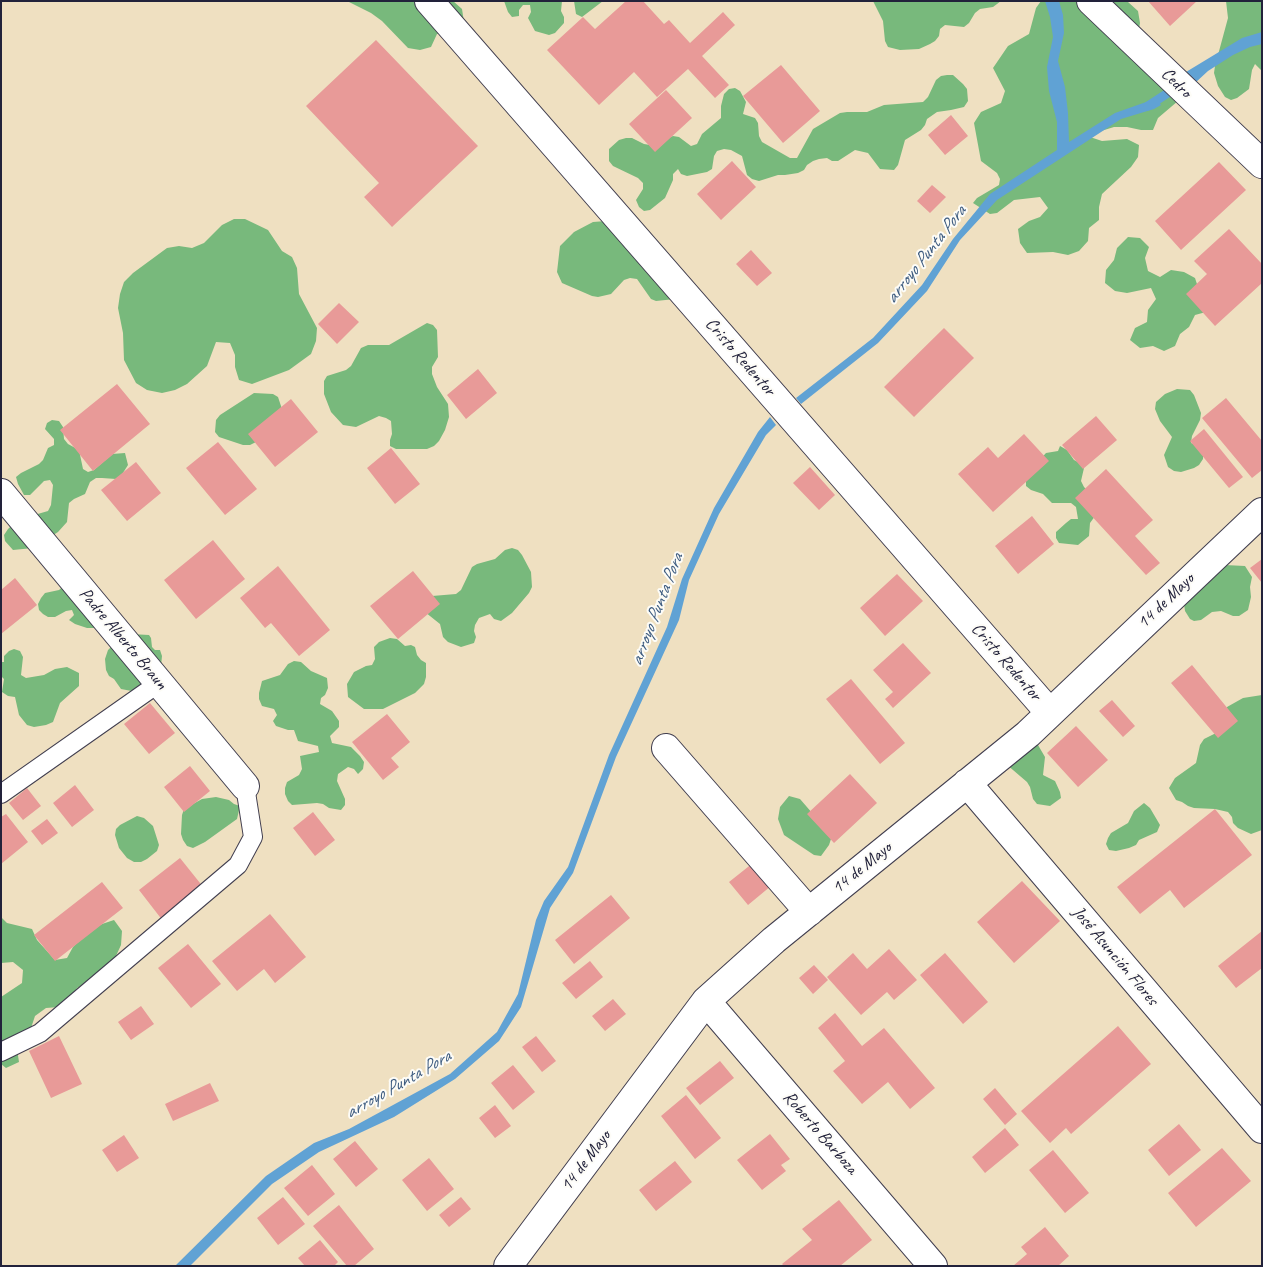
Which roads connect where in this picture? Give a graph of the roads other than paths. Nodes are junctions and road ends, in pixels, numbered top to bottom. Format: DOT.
graph roads {
  1 [pos="429,1"];
  2 [pos="1091,1"];
  3 [pos="1262,164"];
  4 [pos="1,492"];
  5 [pos="1262,512"];
  6 [pos="159,683"];
  7 [pos="1050,713"];
  8 [pos="666,748"];
  9 [pos="967,783"];
  10 [pos="245,786"];
  11 [pos="1,794"];
  12 [pos="809,912"];
  13 [pos="706,1001"];
  14 [pos="1,1052"];
  15 [pos="1262,1130"];
  16 [pos="508,1266"];
  17 [pos="933,1266"];
  1 -- 7 [label="street, Cristo Redentor"];
  2 -- 3 [label="street, Cedro"];
  4 -- 6 [label="street, Padre Alberto Braun"];
  5 -- 7 [label="street, 14 de Mayo"];
  6 -- 10 [label="street, Padre Alberto Braun"];
  6 -- 11 [label="lane"];
  7 -- 9 [label="street, 14 de Mayo"];
  8 -- 12 [label="street"];
  9 -- 12 [label="street, 14 de Mayo"];
  9 -- 15 [label="street, José Asunción Flores"];
  10 -- 14 [label="lane"];
  12 -- 13 [label="street, 14 de Mayo"];
  13 -- 16 [label="street, 14 de Mayo"];
  13 -- 17 [label="street, Roberto Barboza"];
}
